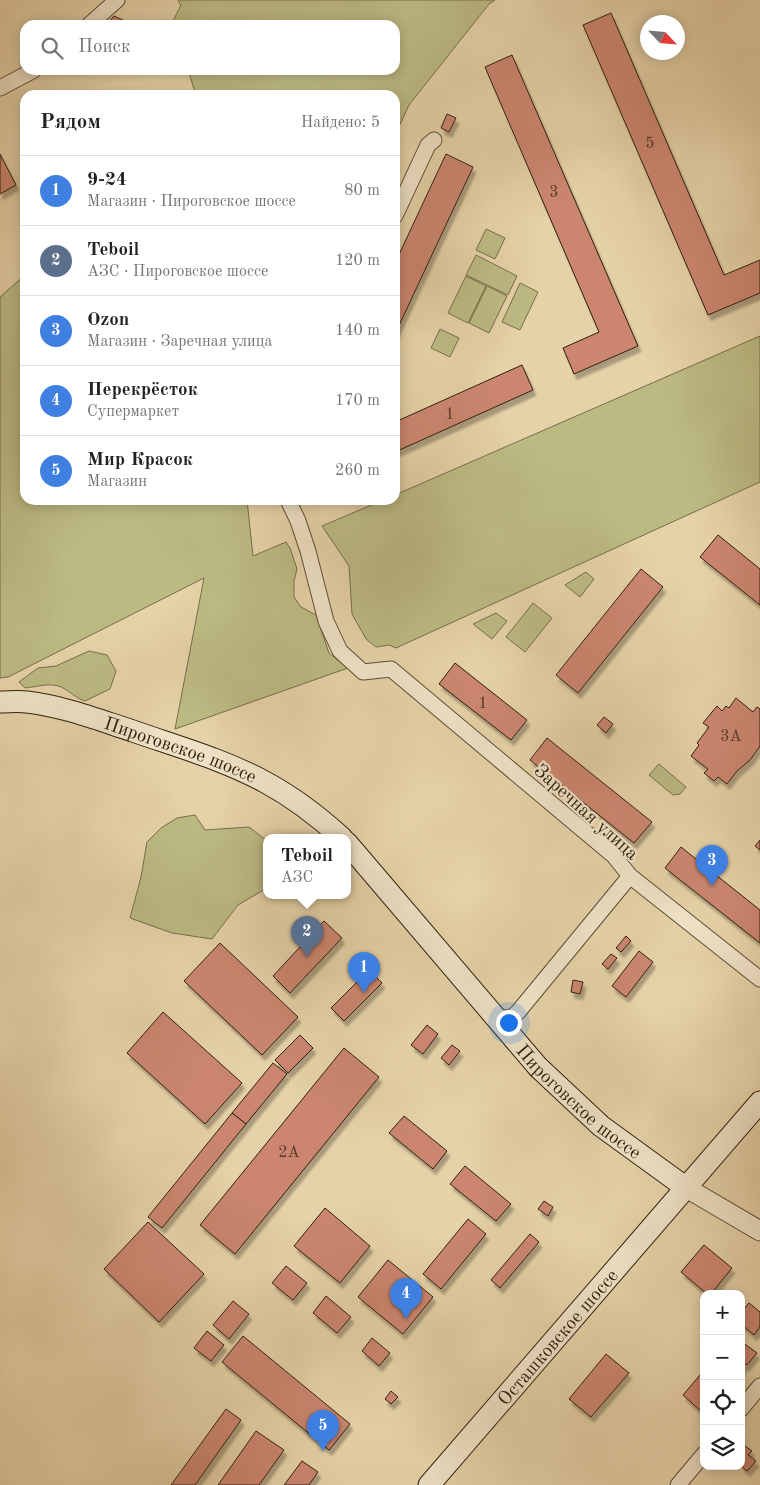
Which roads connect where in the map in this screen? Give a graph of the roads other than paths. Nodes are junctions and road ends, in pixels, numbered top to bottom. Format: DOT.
graph roads {
  1 [pos="117,0"];
  2 [pos="95,20"];
  3 [pos="25,75"];
  4 [pos="0,88"];
  5 [pos="434,140"];
  6 [pos="400,205"];
  7 [pos="290,505"];
  8 [pos="0,702"];
  9 [pos="337,834"];
  10 [pos="351,848"];
  11 [pos="630,876"];
  12 [pos="760,979"];
  13 [pos="518,1012"];
  14 [pos="494,1017"];
  15 [pos="512,1038"];
  16 [pos="760,1102"];
  17 [pos="685,1188"];
  18 [pos="760,1231"];
  19 [pos="760,1386"];
  20 [pos="745,1404"];
  21 [pos="700,1459"];
  22 [pos="429,1485"];
  23 [pos="678,1485"];
  1 -- 2 [label="street"];
  3 -- 4 [label="street"];
  5 -- 6 [label="street"];
  7 -- 11 [label="street, Заречная улица"];
  8 -- 9 [label="main road, Пироговское шоссе"];
  10 -- 14 [label="main road, Пироговское шоссе"];
  11 -- 12 [label="street, Заречная улица"];
  11 -- 13 [label="street"];
  13 -- 14 [label="street"];
  13 -- 15 [label="street"];
  14 -- 15 [label="main road, Пироговское шоссе"];
  15 -- 17 [label="main road, Пироговское шоссе"];
  16 -- 17 [label="main road, Осташковское шоссе"];
  17 -- 18 [label="street"];
  17 -- 22 [label="main road, Осташковское шоссе"];
  19 -- 20 [label="street"];
  21 -- 23 [label="street"];
}
